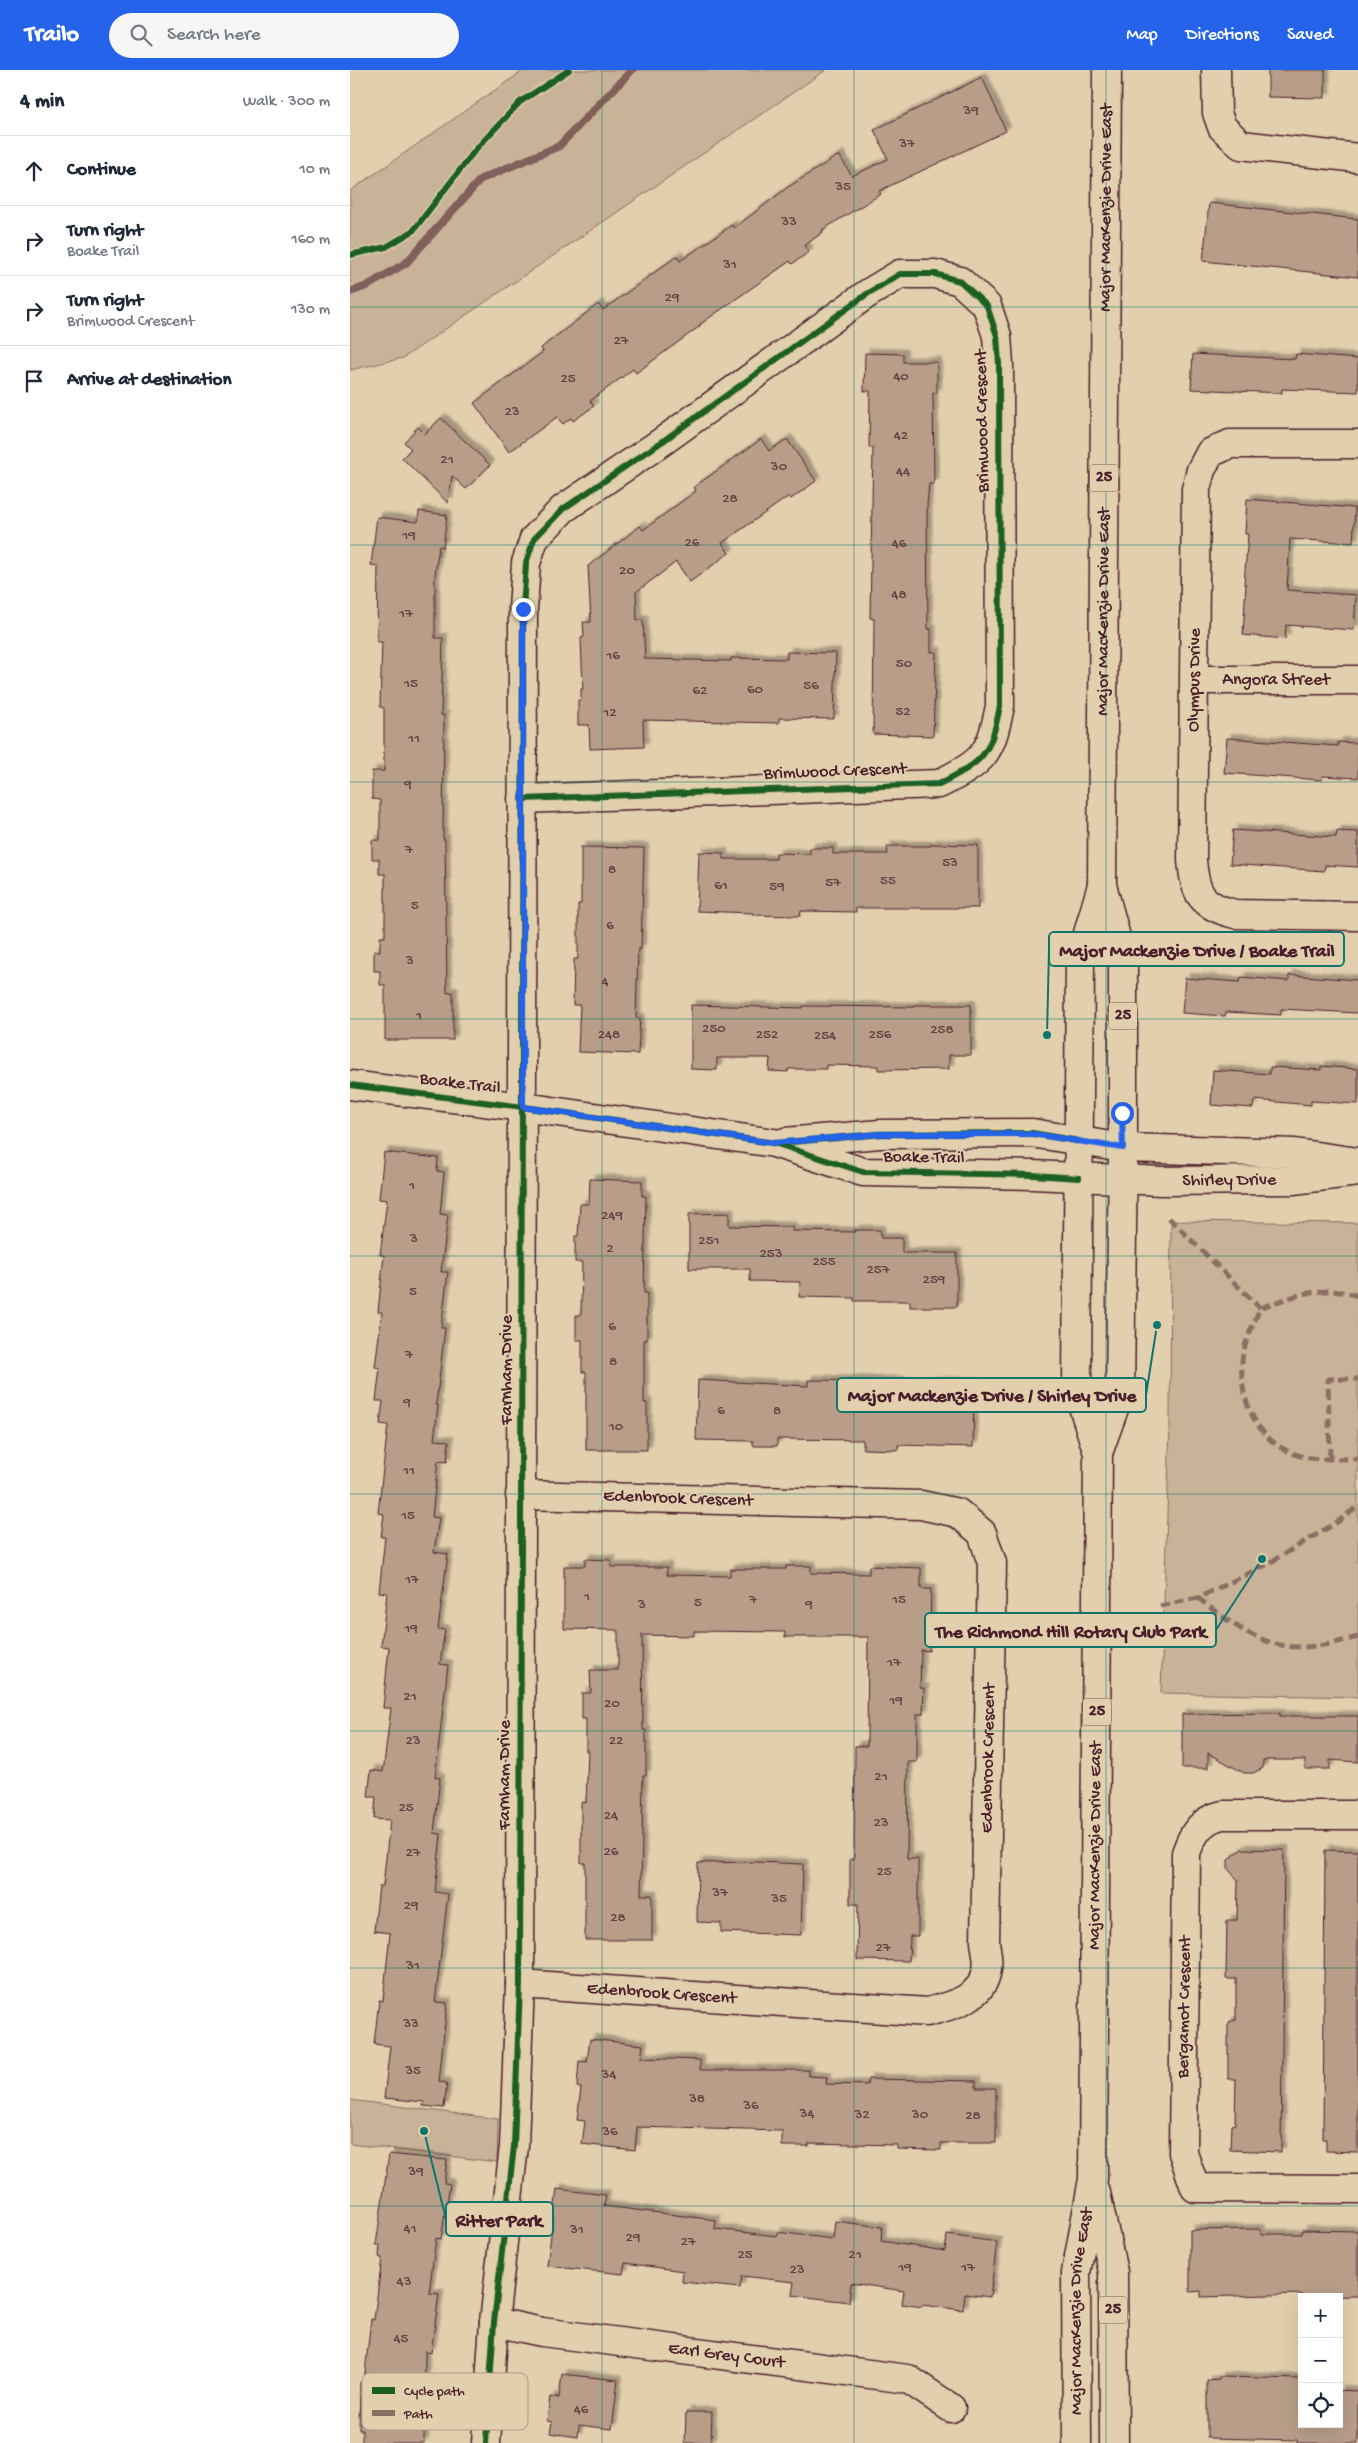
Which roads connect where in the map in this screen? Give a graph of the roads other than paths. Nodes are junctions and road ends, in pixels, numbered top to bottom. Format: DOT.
graph roads {
  1 [pos="1107,70"];
  2 [pos="1216,70"];
  3 [pos="1358,158"];
  4 [pos="1358,444"];
  5 [pos="1195,680"];
  6 [pos="1358,680"];
  7 [pos="522,799"];
  8 [pos="1102,886"];
  9 [pos="1358,916"];
  10 [pos="350,1085"];
  11 [pos="523,1107"];
  12 [pos="774,1143"];
  13 [pos="1101,1145"];
  14 [pos="1358,1162"];
  15 [pos="1358,1172"];
  16 [pos="1100,1179"];
  17 [pos="1098,1453"];
  18 [pos="520,1495"];
  19 [pos="1358,1815"];
  20 [pos="520,1984"];
  21 [pos="1093,2179"];
  22 [pos="1358,2190"];
  23 [pos="494,2322"];
  24 [pos="491,2373"];
  25 [pos="951,2408"];
  26 [pos="487,2430"];
  27 [pos="486,2443"];
  28 [pos="1077,2443"];
  29 [pos="1114,2443"];
  1 -- 8 [label="street, Major MacKenzie Drive East / 25"];
  2 -- 3 [label="street"];
  4 -- 5 [label="street, Olympus Drive"];
  5 -- 6 [label="street, Angora Street"];
  5 -- 9 [label="street, Olympus Drive"];
  7 -- 7 [label="street, Brimwood Crescent"];
  7 -- 11 [label="street, Brimwood Crescent"];
  8 -- 13 [label="street, Major MacKenzie Drive East / 25"];
  8 -- 13 [label="street, Major MacKenzie Drive East / 25"];
  10 -- 11 [label="street, Boake Trail"];
  11 -- 12 [label="street, Boake Trail"];
  11 -- 18 [label="street, Farnham Drive"];
  12 -- 13 [label="street, Boake Trail"];
  12 -- 16 [label="street, Boake Trail"];
  13 -- 14 [label="street, Shirley Drive"];
  13 -- 16 [label="street, Major MacKenzie Drive East / 25"];
  13 -- 16 [label="street, Major MacKenzie Drive East / 25"];
  15 -- 16 [label="street, Shirley Drive"];
  16 -- 17 [label="street, Major MacKenzie Drive East / 25"];
  16 -- 17 [label="street, Major MacKenzie Drive East / 25"];
  17 -- 21 [label="street, Major MacKenzie Drive East / 25"];
  18 -- 20 [label="street, Farnham Drive"];
  18 -- 20 [label="street, Edenbrook Crescent"];
  19 -- 22 [label="street, Bergamot Crescent"];
  20 -- 23 [label="street, Farnham Drive"];
  21 -- 28 [label="street, Major MacKenzie Drive East / 25"];
  21 -- 29 [label="street, Major MacKenzie Drive East / 25"];
  23 -- 24 [label="street, Farnham Drive"];
  23 -- 25 [label="street, Earl Grey Court"];
  26 -- 27 [label="street, Farnham Drive"];
}
